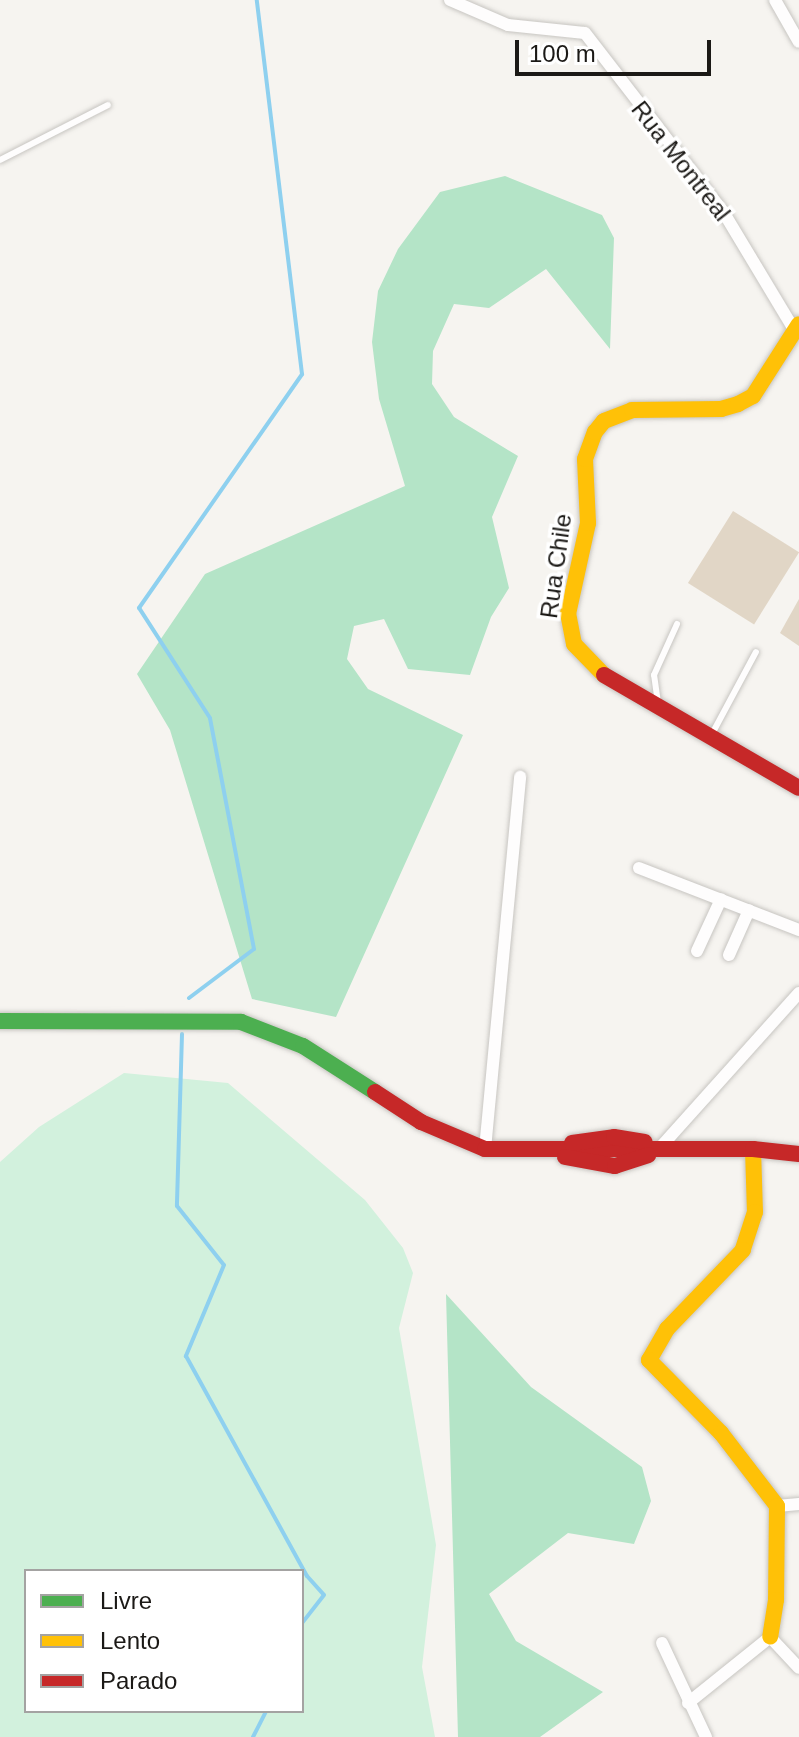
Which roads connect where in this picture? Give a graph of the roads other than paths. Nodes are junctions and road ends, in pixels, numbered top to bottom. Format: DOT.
graph roads {
  1 [pos="450,0"];
  2 [pos="775,0"];
  3 [pos="799,42"];
  4 [pos="108,105"];
  5 [pos="0,160"];
  6 [pos="797,327"];
  7 [pos="677,624"];
  8 [pos="756,652"];
  9 [pos="659,707"];
  10 [pos="710,737"];
  11 [pos="520,777"];
  12 [pos="799,788"];
  13 [pos="639,868"];
  14 [pos="721,899"];
  15 [pos="749,910"];
  16 [pos="799,930"];
  17 [pos="697,951"];
  18 [pos="729,955"];
  19 [pos="799,993"];
  20 [pos="0,1021"];
  21 [pos="485,1149"];
  22 [pos="753,1149"];
  23 [pos="658,1150"];
  24 [pos="541,1153"];
  25 [pos="799,1154"];
  26 [pos="799,1504"];
  27 [pos="777,1506"];
  28 [pos="770,1637"];
  29 [pos="662,1643"];
  30 [pos="799,1668"];
  31 [pos="688,1703"];
  32 [pos="706,1737"];
  1 -- 6 [label="street, Rua Montreal"];
  2 -- 3 [label="street"];
  4 -- 5 [label="lane"];
  6 -- 9 [label="street, Rua Chile"];
  7 -- 9 [label="lane"];
  8 -- 10 [label="lane"];
  9 -- 10 [label="street, Rua Chile"];
  10 -- 12 [label="street, Rua Chile"];
  11 -- 21 [label="street"];
  13 -- 14 [label="street"];
  14 -- 15 [label="street"];
  14 -- 17 [label="street"];
  15 -- 16 [label="street"];
  15 -- 18 [label="street"];
  19 -- 23 [label="street"];
  20 -- 21 [label="street"];
  21 -- 24 [label="street"];
  22 -- 23 [label="street"];
  22 -- 25 [label="street"];
  22 -- 27 [label="street"];
  23 -- 24 [label="street"];
  23 -- 24 [label="street"];
  26 -- 27 [label="street"];
  27 -- 28 [label="street"];
  28 -- 30 [label="street"];
  28 -- 31 [label="street"];
  29 -- 31 [label="street"];
  31 -- 32 [label="street"];
}
